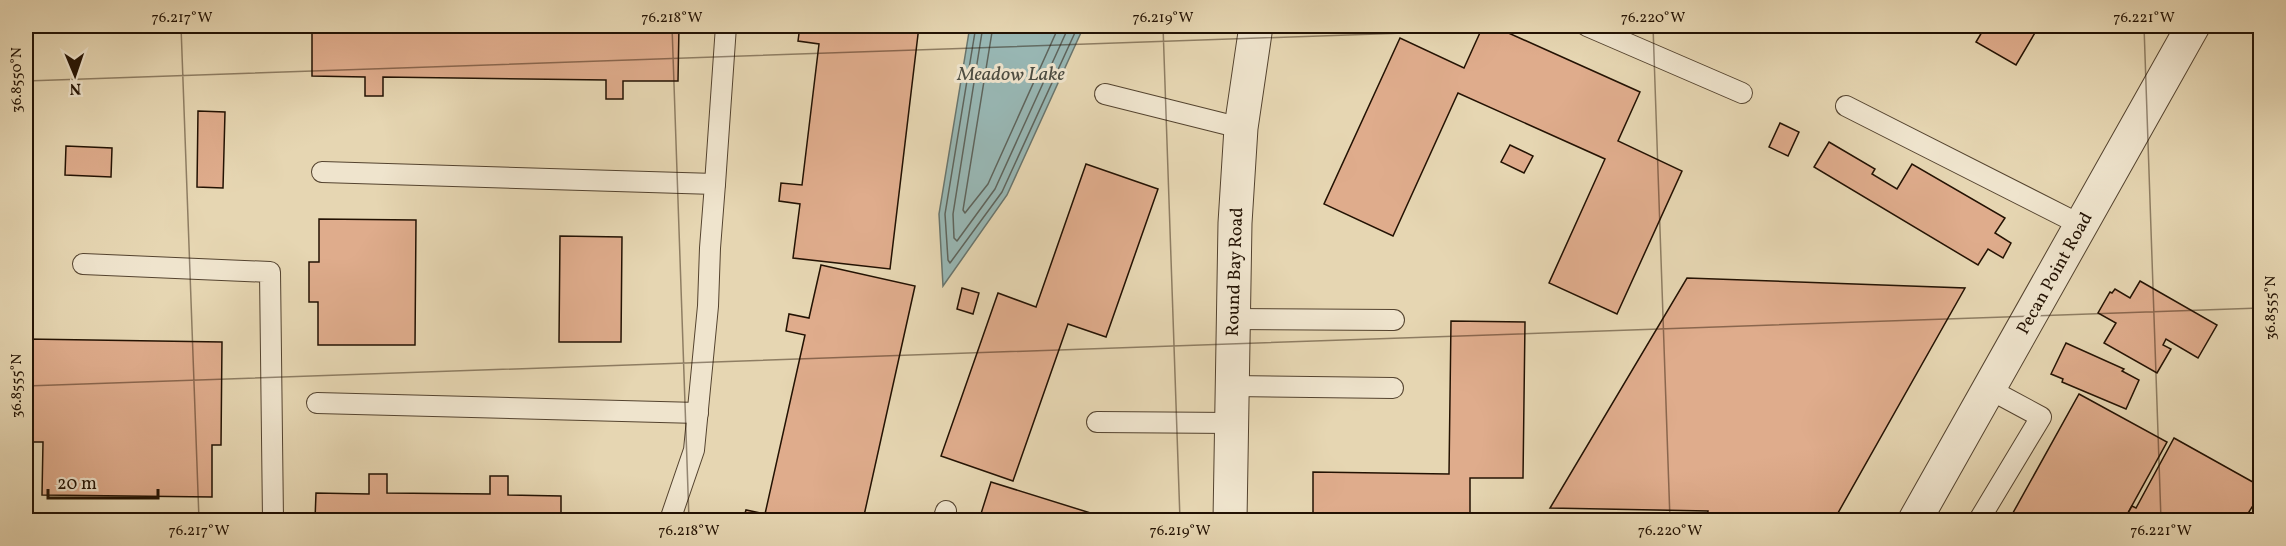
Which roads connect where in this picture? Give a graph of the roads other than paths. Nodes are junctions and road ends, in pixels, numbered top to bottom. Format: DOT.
graph roads {
  1 [pos="726,26"];
  2 [pos="1256,26"];
  3 [pos="1587,26"];
  4 [pos="2193,26"];
  5 [pos="1742,93"];
  6 [pos="1105,94"];
  7 [pos="1846,106"];
  8 [pos="1241,128"];
  9 [pos="322,172"];
  10 [pos="715,184"];
  11 [pos="2081,225"];
  12 [pos="83,264"];
  13 [pos="1232,319"];
  14 [pos="1394,320"];
  15 [pos="1232,386"];
  16 [pos="1393,388"];
  17 [pos="1989,389"];
  18 [pos="317,403"];
  19 [pos="698,413"];
  20 [pos="1098,422"];
  21 [pos="1232,423"];
  22 [pos="273,520"];
  23 [pos="670,520"];
  24 [pos="1230,520"];
  25 [pos="1916,520"];
  26 [pos="1979,520"];
  1 -- 10 [label="lane"];
  2 -- 8 [label="street, Round Bay Road"];
  3 -- 5 [label="lane"];
  4 -- 11 [label="street, Pecan Point Road"];
  6 -- 8 [label="lane"];
  7 -- 11 [label="lane"];
  8 -- 13 [label="street, Round Bay Road"];
  9 -- 10 [label="lane"];
  10 -- 19 [label="lane"];
  11 -- 17 [label="street, Pecan Point Road"];
  12 -- 22 [label="lane"];
  13 -- 14 [label="lane"];
  13 -- 15 [label="street, Round Bay Road"];
  15 -- 16 [label="lane"];
  15 -- 21 [label="street, Round Bay Road"];
  17 -- 25 [label="street, Pecan Point Road"];
  17 -- 26 [label="lane"];
  18 -- 19 [label="lane"];
  19 -- 23 [label="lane"];
  20 -- 21 [label="lane"];
  21 -- 24 [label="street, Round Bay Road"];
}
